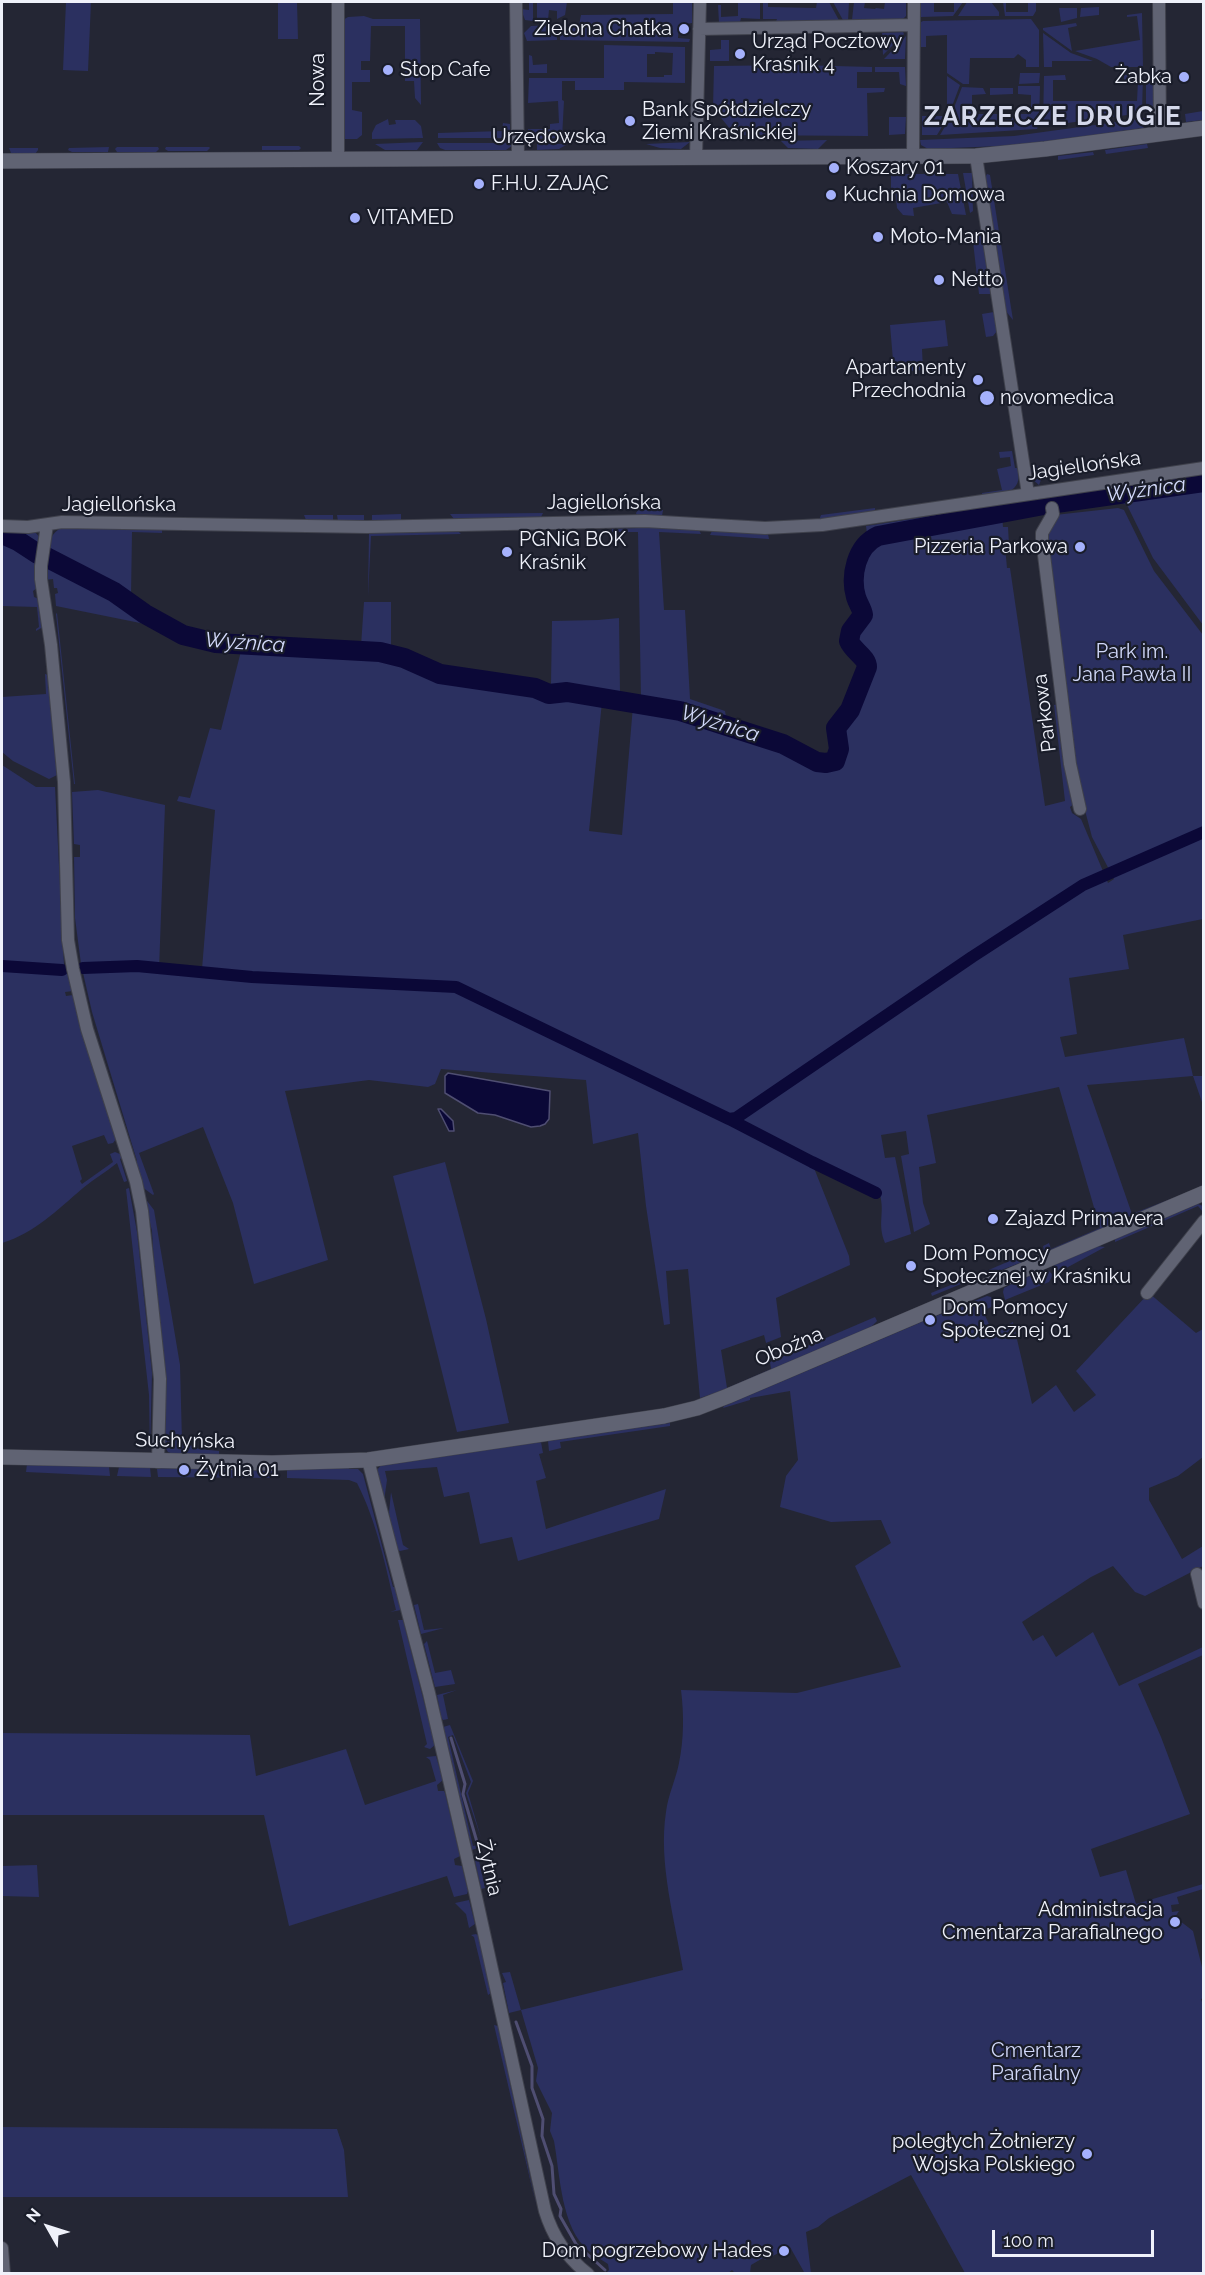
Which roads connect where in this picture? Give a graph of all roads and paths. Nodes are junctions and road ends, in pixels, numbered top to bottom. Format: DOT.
graph roads {
  1 [pos="338,2"];
  2 [pos="516,2"];
  3 [pos="700,2"];
  4 [pos="914,2"];
  5 [pos="1159,2"];
  6 [pos="913,25"];
  7 [pos="699,29"];
  8 [pos="1203,128"];
  9 [pos="1160,134"];
  10 [pos="913,156"];
  11 [pos="976,156"];
  12 [pos="696,157"];
  13 [pos="518,158"];
  14 [pos="338,159"];
  15 [pos="2,161"];
  16 [pos="1203,468"];
  17 [pos="1028,494"];
  18 [pos="1051,499"];
  19 [pos="47,525"];
  20 [pos="2,526"];
  21 [pos="1080,809"];
  22 [pos="1203,1193"];
  23 [pos="1203,1221"];
  24 [pos="1147,1293"];
  25 [pos="2,1457"];
  26 [pos="368,1460"];
  27 [pos="159,1462"];
  28 [pos="1197,1574"];
  29 [pos="1203,1604"];
  30 [pos="2,2248"];
  31 [pos="4,2274"];
  32 [pos="588,2274"];
  1 -- 14 [label="street, Nowa"];
  2 -- 13 [label="street"];
  3 -- 7 [label="street"];
  4 -- 6 [label="street"];
  5 -- 9 [label="street"];
  6 -- 7 [label="street"];
  6 -- 10 [label="street"];
  7 -- 12 [label="street"];
  8 -- 9 [label="street, Urzędowska"];
  9 -- 11 [label="street, Urzędowska"];
  10 -- 11 [label="street, Urzędowska"];
  10 -- 12 [label="street, Urzędowska"];
  11 -- 17 [label="street"];
  12 -- 13 [label="street, Urzędowska"];
  13 -- 14 [label="street, Urzędowska"];
  14 -- 15 [label="street, Urzędowska"];
  16 -- 18 [label="street, Jagiellońska"];
  17 -- 18 [label="street, Jagiellońska"];
  17 -- 19 [label="street, Jagiellońska"];
  18 -- 21 [label="street, Parkowa"];
  19 -- 20 [label="street, Jagiellońska"];
  19 -- 27 [label="street"];
  22 -- 26 [label="street, Oboźna"];
  23 -- 24 [label="street"];
  25 -- 27 [label="street, Suchyńska"];
  26 -- 27 [label="street, Suchyńska"];
  26 -- 32 [label="street, Żytnia"];
  28 -- 29 [label="street"];
  30 -- 31 [label="street"];
}
